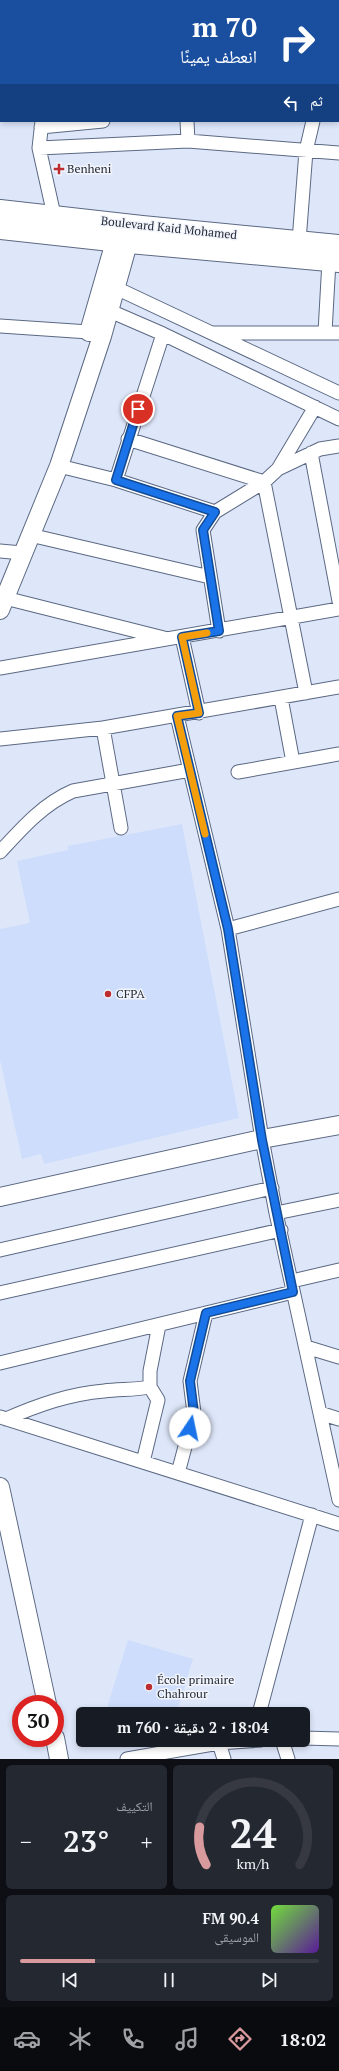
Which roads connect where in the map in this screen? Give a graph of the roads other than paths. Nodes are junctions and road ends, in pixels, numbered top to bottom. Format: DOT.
graph roads {
  1 [pos="78,122"];
  2 [pos="187,122"];
  3 [pos="313,122"];
  4 [pos="42,124"];
  5 [pos="188,141"];
  6 [pos="39,148"];
  7 [pos="306,151"];
  8 [pos="339,153"];
  9 [pos="0,210"];
  10 [pos="54,215"];
  11 [pos="0,229"];
  12 [pos="124,233"];
  13 [pos="299,241"];
  14 [pos="336,256"];
  15 [pos="116,288"];
  16 [pos="110,311"];
  17 [pos="0,326"];
  18 [pos="325,332"];
  19 [pos="208,333"];
  20 [pos="339,333"];
  21 [pos="96,334"];
  22 [pos="163,334"];
  23 [pos="339,393"];
  24 [pos="315,407"];
  25 [pos="339,419"];
  26 [pos="128,439"];
  27 [pos="339,446"];
  28 [pos="311,453"];
  29 [pos="59,466"];
  30 [pos="278,469"];
  31 [pos="116,480"];
  32 [pos="264,482"];
  33 [pos="215,512"];
  34 [pos="30,535"];
  35 [pos="0,551"];
  36 [pos="22,553"];
  37 [pos="210,577"];
  38 [pos="339,602"];
  39 [pos="2,604"];
  40 [pos="339,609"];
  41 [pos="290,618"];
  42 [pos="219,631"];
  43 [pos="176,638"];
  44 [pos="0,668"];
  45 [pos="339,687"];
  46 [pos="306,693"];
  47 [pos="281,698"];
  48 [pos="199,713"];
  49 [pos="177,716"];
  50 [pos="103,728"];
  51 [pos="0,738"];
  52 [pos="339,754"];
  53 [pos="293,762"];
  54 [pos="190,770"];
  55 [pos="238,772"];
  56 [pos="114,783"];
  57 [pos="121,828"];
  58 [pos="0,852"];
  59 [pos="339,898"];
  60 [pos="228,929"];
  61 [pos="339,1125"];
  62 [pos="262,1140"];
  63 [pos="272,1188"];
  64 [pos="0,1197"];
  65 [pos="339,1200"];
  66 [pos="276,1213"];
  67 [pos="281,1230"];
  68 [pos="0,1250"];
  69 [pos="339,1270"];
  70 [pos="292,1287"];
  71 [pos="0,1293"];
  72 [pos="206,1313"];
  73 [pos="159,1325"];
  74 [pos="306,1347"];
  75 [pos="339,1357"];
  76 [pos="0,1363"];
  77 [pos="150,1387"];
  78 [pos="320,1413"];
  79 [pos="3,1418"];
  80 [pos="339,1420"];
  81 [pos="143,1462"];
  82 [pos="178,1473"];
  83 [pos="337,1485"];
  84 [pos="0,1487"];
  85 [pos="339,1500"];
  86 [pos="312,1515"];
  87 [pos="339,1524"];
  88 [pos="45,1695"];
  89 [pos="261,1707"];
  90 [pos="310,1738"];
  91 [pos="339,1739"];
  92 [pos="57,1747"];
  93 [pos="197,1747"];
  94 [pos="220,1747"];
  95 [pos="284,1747"];
  96 [pos="149,1756"];
  97 [pos="59,1759"];
  98 [pos="127,1759"];
  99 [pos="224,1759"];
  100 [pos="288,1759"];
  1 -- 4 [label="street"];
  2 -- 5 [label="street"];
  3 -- 7 [label="street"];
  4 -- 6 [label="street"];
  5 -- 6 [label="street"];
  5 -- 7 [label="street"];
  6 -- 10 [label="street"];
  7 -- 8 [label="street"];
  7 -- 13 [label="street"];
  9 -- 10 [label="main road, Boulevard Kaid Mohamed"];
  10 -- 12 [label="main road, Boulevard Kaid Mohamed"];
  11 -- 12 [label="main road, Boulevard Kaid Mohamed"];
  12 -- 13 [label="main road, Boulevard Kaid Mohamed"];
  12 -- 14 [label="main road, Boulevard Kaid Mohamed"];
  12 -- 15 [label="street"];
  12 -- 21 [label="street"];
  13 -- 14 [label="main road, Boulevard Kaid Mohamed"];
  14 -- 18 [label="street"];
  15 -- 16 [label="street"];
  15 -- 19 [label="street"];
  16 -- 21 [label="street"];
  16 -- 22 [label="street"];
  17 -- 21 [label="street"];
  18 -- 19 [label="street"];
  18 -- 20 [label="street"];
  19 -- 23 [label="street"];
  21 -- 29 [label="street"];
  22 -- 24 [label="street"];
  22 -- 26 [label="street"];
  24 -- 25 [label="street"];
  24 -- 30 [label="street"];
  26 -- 31 [label="street"];
  26 -- 32 [label="street"];
  27 -- 28 [label="street"];
  28 -- 30 [label="street"];
  28 -- 38 [label="street"];
  29 -- 31 [label="street"];
  29 -- 34 [label="street"];
  30 -- 32 [label="street"];
  31 -- 33 [label="street"];
  32 -- 33 [label="street"];
  32 -- 41 [label="street"];
  33 -- 37 [label="street"];
  34 -- 36 [label="street"];
  34 -- 37 [label="street"];
  35 -- 36 [label="street"];
  36 -- 39 [label="street"];
  37 -- 42 [label="street"];
  39 -- 43 [label="street"];
  40 -- 41 [label="street"];
  41 -- 42 [label="street"];
  41 -- 46 [label="street"];
  42 -- 43 [label="street"];
  43 -- 44 [label="street"];
  43 -- 48 [label="street"];
  45 -- 46 [label="street"];
  46 -- 47 [label="street"];
  47 -- 48 [label="street"];
  47 -- 53 [label="street"];
  48 -- 49 [label="street"];
  49 -- 50 [label="street"];
  49 -- 54 [label="street"];
  50 -- 51 [label="street"];
  50 -- 56 [label="street"];
  52 -- 53 [label="street"];
  53 -- 55 [label="street"];
  54 -- 56 [label="street"];
  54 -- 60 [label="street"];
  56 -- 57 [label="street"];
  56 -- 58 [label="street"];
  59 -- 60 [label="street"];
  60 -- 62 [label="street"];
  61 -- 62 [label="street"];
  62 -- 63 [label="street"];
  62 -- 64 [label="street"];
  63 -- 66 [label="street"];
  63 -- 68 [label="street"];
  65 -- 66 [label="street"];
  66 -- 67 [label="street"];
  67 -- 70 [label="street"];
  67 -- 71 [label="street"];
  69 -- 70 [label="street"];
  70 -- 72 [label="street"];
  70 -- 74 [label="street"];
  72 -- 73 [label="street"];
  72 -- 82 [label="street"];
  73 -- 76 [label="street"];
  73 -- 77 [label="street"];
  74 -- 75 [label="street"];
  74 -- 78 [label="street"];
  77 -- 79 [label="street"];
  77 -- 81 [label="street"];
  78 -- 80 [label="street"];
  78 -- 83 [label="street"];
  79 -- 81 [label="street"];
  81 -- 82 [label="street"];
  82 -- 86 [label="street"];
  83 -- 85 [label="street"];
  84 -- 88 [label="street"];
  86 -- 87 [label="street"];
  86 -- 89 [label="street"];
  90 -- 91 [label="street"];
  92 -- 97 [label="street"];
  93 -- 96 [label="street"];
  94 -- 99 [label="street"];
  95 -- 100 [label="street"];
  96 -- 98 [label="street"];
}
